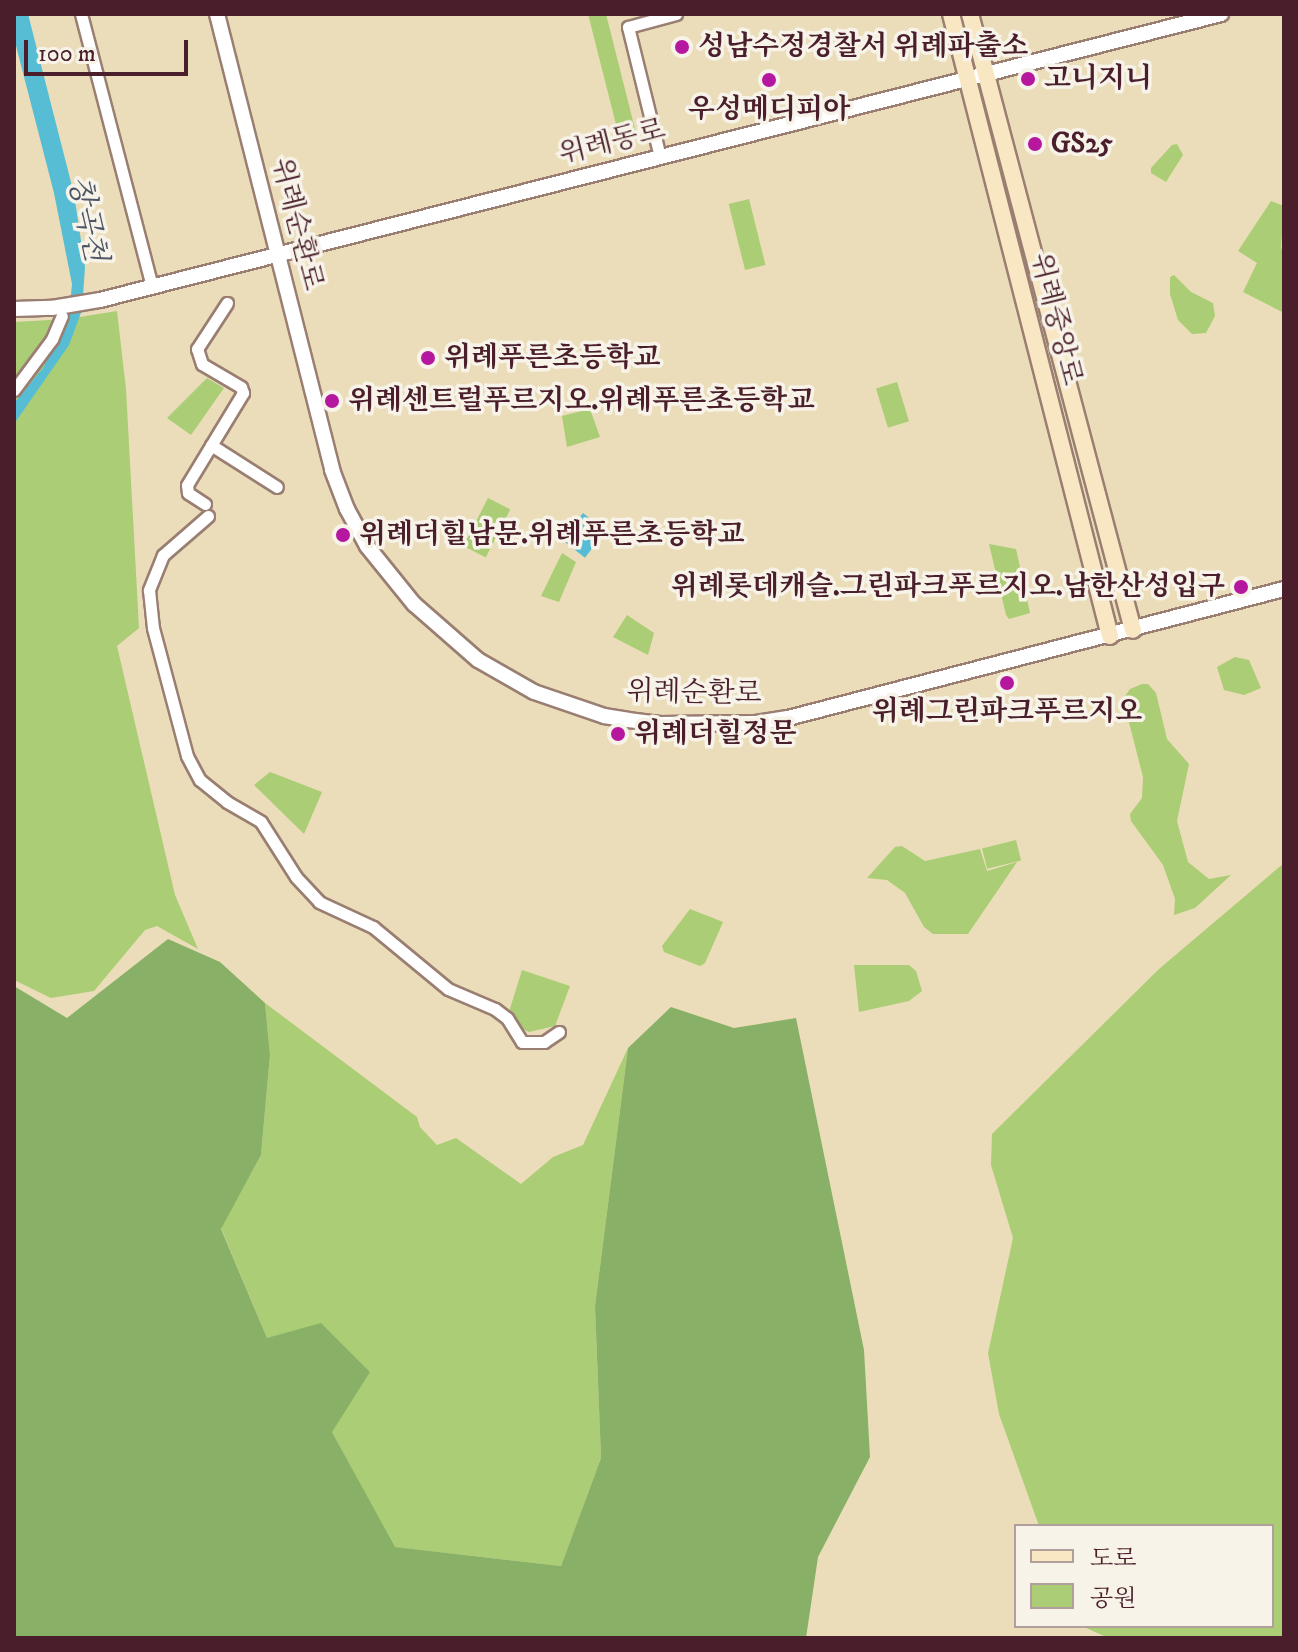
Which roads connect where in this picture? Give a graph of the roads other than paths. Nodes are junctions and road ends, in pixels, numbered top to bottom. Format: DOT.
graph roads {
  1 [pos="81,14"];
  2 [pos="217,14"];
  3 [pos="676,14"];
  4 [pos="951,14"];
  5 [pos="970,14"];
  6 [pos="1221,14"];
  7 [pos="986,73"];
  8 [pos="968,78"];
  9 [pos="660,157"];
  10 [pos="278,255"];
  11 [pos="152,287"];
  12 [pos="227,303"];
  13 [pos="14,309"];
  14 [pos="62,316"];
  15 [pos="14,390"];
  16 [pos="211,445"];
  17 [pos="277,487"];
  18 [pos="1284,589"];
  19 [pos="1133,630"];
  20 [pos="1110,636"];
  21 [pos="559,1032"];
  1 -- 11 [label="street"];
  2 -- 10 [label="street, 위례순환로"];
  3 -- 9 [label="street"];
  4 -- 8 [label="main road, 위례중앙로"];
  5 -- 7 [label="main road, 위례중앙로"];
  6 -- 7 [label="street, 위례동로"];
  7 -- 8 [label="street, 위례동로"];
  7 -- 19 [label="main road, 위례중앙로"];
  8 -- 9 [label="street, 위례동로"];
  8 -- 20 [label="main road, 위례중앙로"];
  9 -- 10 [label="street, 위례동로"];
  10 -- 11 [label="street, 위례동로"];
  10 -- 20 [label="street, 위례순환로"];
  11 -- 13 [label="street, 위례동로"];
  12 -- 16 [label="street"];
  14 -- 15 [label="street"];
  16 -- 17 [label="street"];
  16 -- 21 [label="street"];
  18 -- 19 [label="street, 위례순환로"];
  19 -- 20 [label="street, 위례순환로"];
}
